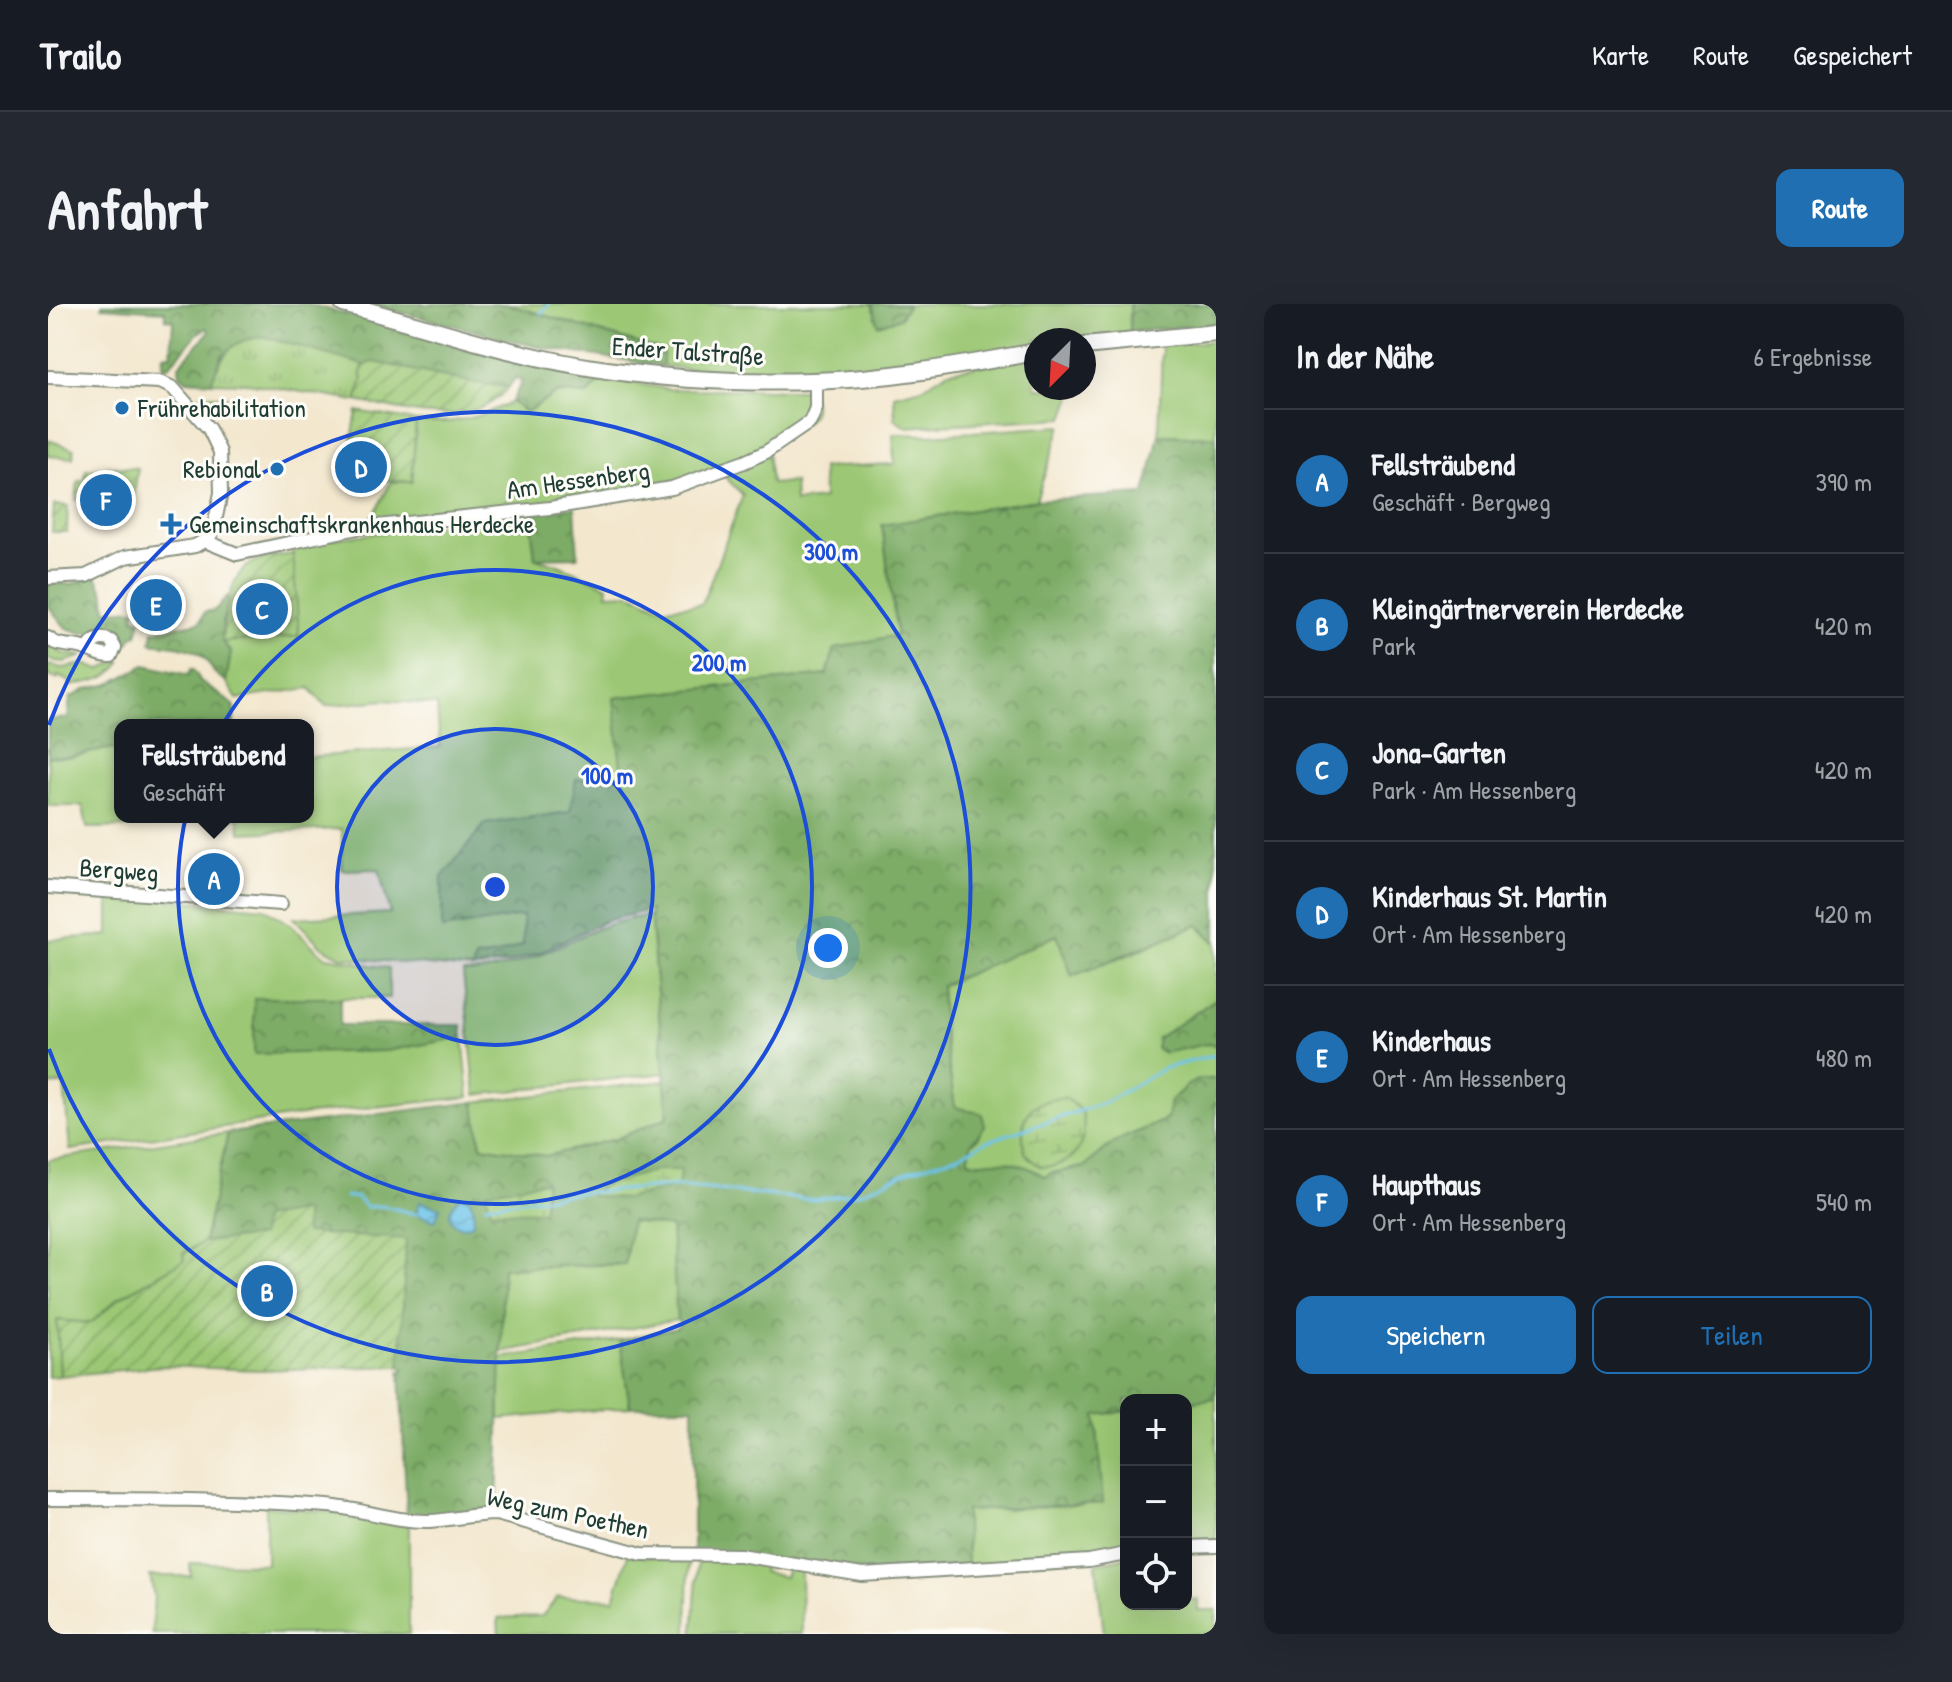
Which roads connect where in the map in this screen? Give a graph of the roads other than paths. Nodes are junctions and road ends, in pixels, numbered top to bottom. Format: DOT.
graph roads {
  1 [pos="343,304"];
  2 [pos="1216,333"];
  3 [pos="1096,345"];
  4 [pos="1024,354"];
  5 [pos="48,377"];
  6 [pos="816,381"];
  7 [pos="205,541"];
  8 [pos="48,578"];
  9 [pos="48,638"];
  10 [pos="88,649"];
  11 [pos="48,887"];
  12 [pos="281,904"];
  13 [pos="48,1499"];
  14 [pos="1216,1546"];
  15 [pos="1192,1547"];
  16 [pos="1120,1555"];
  1 -- 6 [label="main road, Ender Talstraße"];
  2 -- 3 [label="main road"];
  4 -- 6 [label="main road, Ender Talstraße"];
  5 -- 7 [label="street"];
  6 -- 7 [label="street, Am Hessenberg"];
  7 -- 8 [label="street"];
  9 -- 10 [label="street"];
  11 -- 12 [label="street, Bergweg"];
  13 -- 16 [label="street, Weg zum Poethen"];
  14 -- 15 [label="street"];
}
